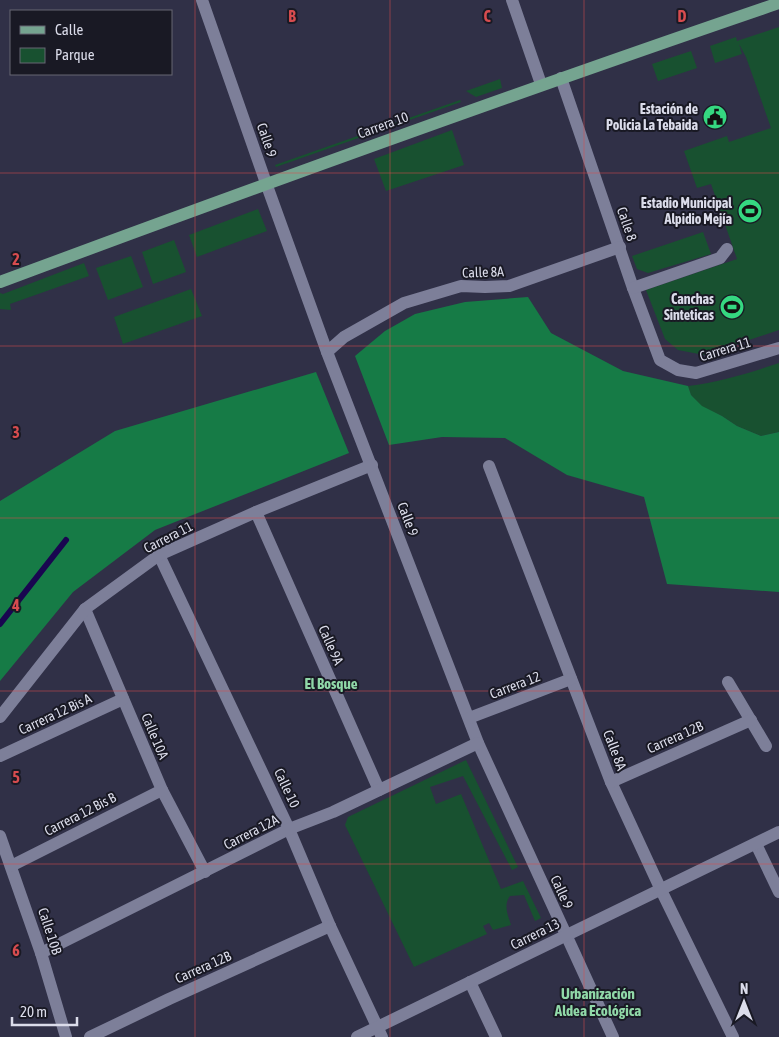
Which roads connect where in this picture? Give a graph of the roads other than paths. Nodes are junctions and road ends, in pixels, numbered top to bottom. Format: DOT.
graph roads {
  1 [pos="202,0"];
  2 [pos="512,0"];
  3 [pos="779,3"];
  4 [pos="561,78"];
  5 [pos="541,84"];
  6 [pos="266,184"];
  7 [pos="620,247"];
  8 [pos="727,250"];
  9 [pos="0,282"];
  10 [pos="633,288"];
  11 [pos="779,348"];
  12 [pos="327,352"];
  13 [pos="678,370"];
  14 [pos="372,465"];
  15 [pos="489,466"];
  16 [pos="256,512"];
  17 [pos="159,555"];
  18 [pos="85,609"];
  19 [pos="572,679"];
  20 [pos="728,682"];
  21 [pos="123,699"];
  22 [pos="0,717"];
  23 [pos="469,718"];
  24 [pos="751,720"];
  25 [pos="478,743"];
  26 [pos="766,746"];
  27 [pos="0,756"];
  28 [pos="612,782"];
  29 [pos="162,790"];
  30 [pos="379,790"];
  31 [pos="289,829"];
  32 [pos="779,832"];
  33 [pos="0,836"];
  34 [pos="756,844"];
  35 [pos="12,866"];
  36 [pos="206,872"];
  37 [pos="661,890"];
  38 [pos="779,892"];
  39 [pos="330,926"];
  40 [pos="566,936"];
  41 [pos="41,953"];
  42 [pos="470,982"];
  43 [pos="380,1032"];
  44 [pos="66,1037"];
  45 [pos="90,1037"];
  46 [pos="357,1037"];
  47 [pos="496,1037"];
  48 [pos="613,1037"];
  49 [pos="733,1037"];
  1 -- 6 [label="street, Calle 9"];
  2 -- 5 [label="street"];
  3 -- 4 [label="main road, Carrera 10"];
  4 -- 5 [label="main road, Carrera 10"];
  4 -- 7 [label="street, Calle 8"];
  5 -- 6 [label="main road, Carrera 10"];
  6 -- 9 [label="main road, Carrera 10"];
  6 -- 12 [label="street, Calle 9"];
  7 -- 10 [label="street, Calle 8"];
  7 -- 12 [label="street, Calle 8A"];
  8 -- 10 [label="street"];
  10 -- 13 [label="street, Calle 8"];
  11 -- 13 [label="street, Carrera 11"];
  12 -- 14 [label="street, Calle 9"];
  14 -- 16 [label="street, Carrera 11"];
  14 -- 23 [label="street, Calle 9"];
  15 -- 19 [label="street, Calle 8A"];
  16 -- 17 [label="street, Carrera 11"];
  16 -- 30 [label="street, Calle 9A"];
  17 -- 18 [label="street, Carrera 11"];
  17 -- 31 [label="street, Calle 10"];
  18 -- 21 [label="street, Calle 10A"];
  18 -- 22 [label="street, Carrera 11"];
  19 -- 23 [label="street, Carrera 12"];
  19 -- 28 [label="street, Calle 8A"];
  20 -- 24 [label="street"];
  21 -- 27 [label="street, Carrera 12 Bis A"];
  21 -- 29 [label="street, Calle 10A"];
  23 -- 25 [label="street, Calle 9"];
  24 -- 26 [label="street"];
  24 -- 28 [label="street, Carrera 12B"];
  25 -- 30 [label="street, Carrera 12A"];
  25 -- 40 [label="street, Calle 9"];
  28 -- 37 [label="street, Calle 8A"];
  29 -- 35 [label="street, Carrera 12 Bis B"];
  29 -- 36 [label="street, Calle 10A"];
  30 -- 31 [label="street, Carrera 12A"];
  31 -- 36 [label="street, Carrera 12A"];
  31 -- 39 [label="street, Calle 10"];
  32 -- 34 [label="street, Carrera 13"];
  33 -- 35 [label="street, Calle 10B"];
  34 -- 37 [label="street, Carrera 13"];
  34 -- 38 [label="street"];
  35 -- 41 [label="street, Calle 10B"];
  36 -- 41 [label="street, Carrera 12A"];
  37 -- 40 [label="street, Carrera 13"];
  37 -- 49 [label="street, Calle 8A"];
  39 -- 43 [label="street, Calle 10"];
  39 -- 45 [label="street, Carrera 12B"];
  40 -- 42 [label="street, Carrera 13"];
  40 -- 48 [label="street, Calle 9"];
  41 -- 44 [label="street, Calle 10B"];
  42 -- 43 [label="street, Carrera 13"];
  42 -- 47 [label="street"];
  43 -- 46 [label="street, Carrera 13"];
}
